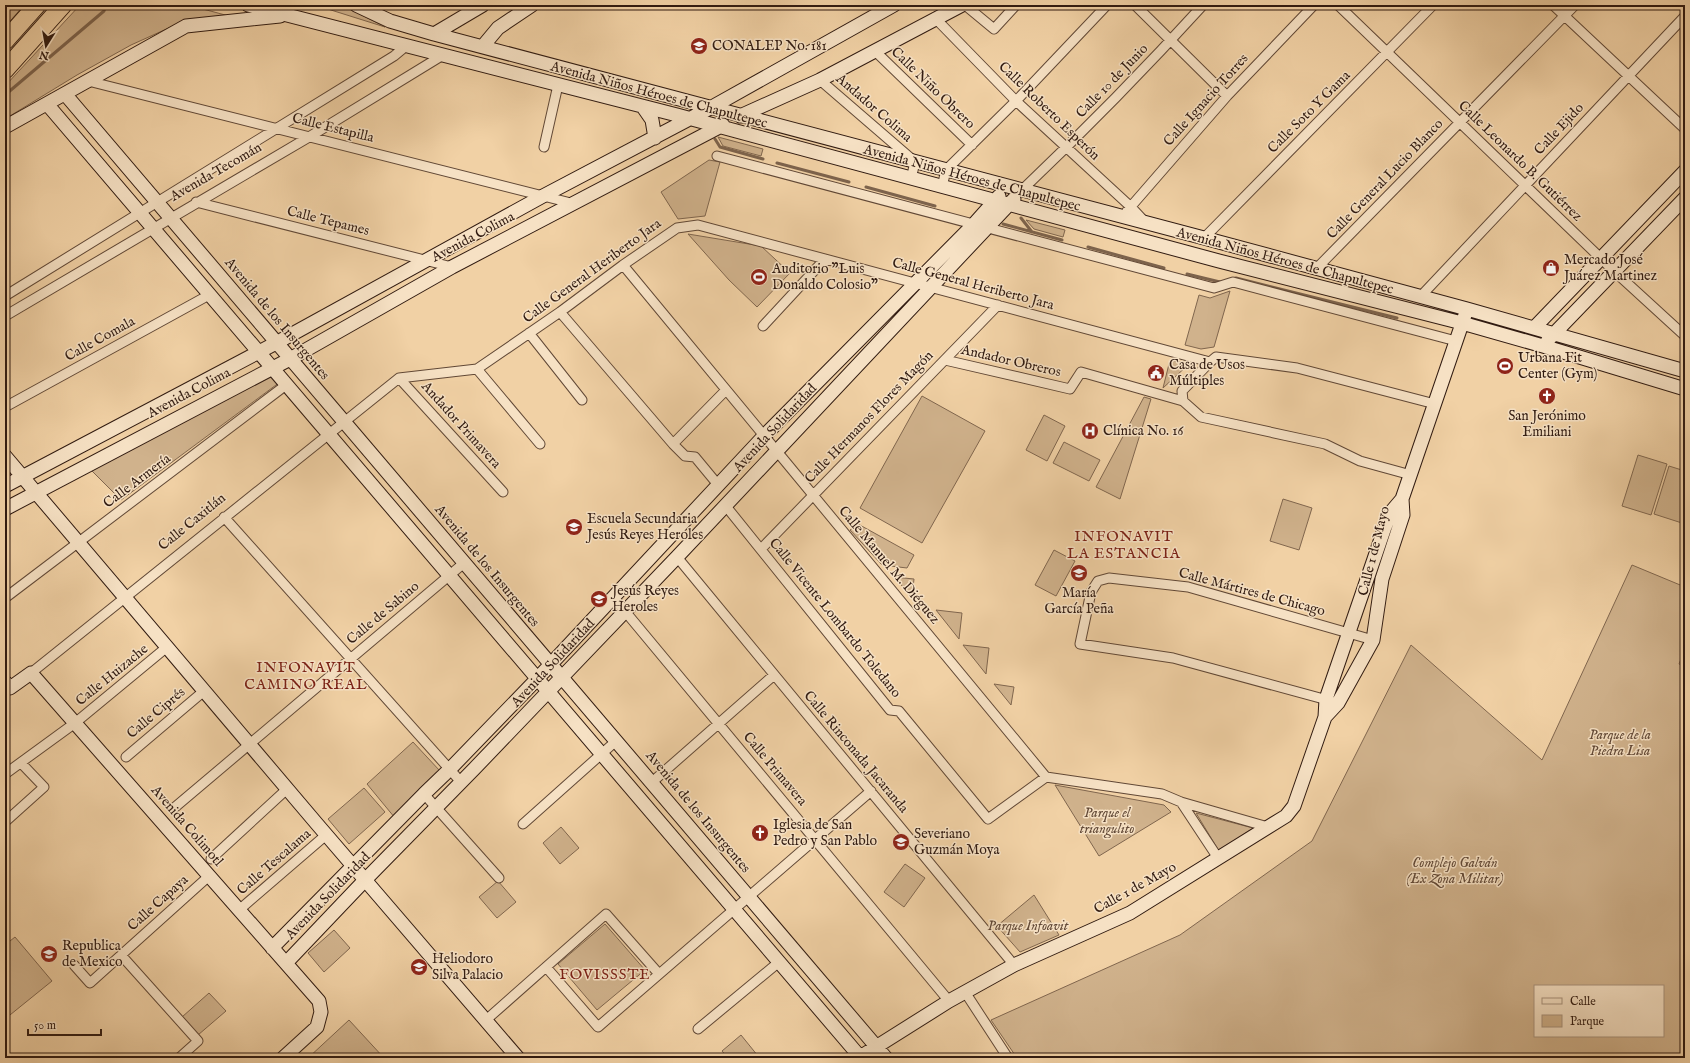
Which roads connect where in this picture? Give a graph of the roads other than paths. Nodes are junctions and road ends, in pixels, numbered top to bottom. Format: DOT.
graph roads {
  1 [pos="37,5"];
  2 [pos="63,5"];
  3 [pos="248,5"];
  4 [pos="356,5"];
  5 [pos="483,5"];
  6 [pos="532,5"];
  7 [pos="894,5"];
  8 [pos="962,5"];
  9 [pos="965,5"];
  10 [pos="1016,5"];
  11 [pos="1107,5"];
  12 [pos="1135,5"];
  13 [pos="1203,5"];
  14 [pos="1314,5"];
  15 [pos="1338,5"];
  16 [pos="1433,5"];
  17 [pos="1554,5"];
  18 [pos="1575,5"];
  19 [pos="289,16"];
  20 [pos="1564,16"];
  21 [pos="1685,16"];
  22 [pos="936,19"];
  23 [pos="434,34"];
  24 [pos="1171,40"];
  25 [pos="5,41"];
  26 [pos="406,46"];
  27 [pos="483,46"];
  28 [pos="875,51"];
  29 [pos="1387,52"];
  30 [pos="443,55"];
  31 [pos="5,70"];
  32 [pos="1628,76"];
  33 [pos="820,80"];
  34 [pos="88,81"];
  35 [pos="558,85"];
  36 [pos="65,94"];
  37 [pos="1227,96"];
  38 [pos="1016,101"];
  39 [pos="47,104"];
  40 [pos="643,107"];
  41 [pos="712,107"];
  42 [pos="742,115"];
  43 [pos="690,119"];
  44 [pos="1460,123"];
  45 [pos="719,126"];
  46 [pos="5,127"];
  47 [pos="276,128"];
  48 [pos="1685,129"];
  49 [pos="309,137"];
  50 [pos="655,138"];
  51 [pos="972,145"];
  52 [pos="108,146"];
  53 [pos="544,147"];
  54 [pos="1066,148"];
  55 [pos="90,156"];
  56 [pos="717,156"];
  57 [pos="915,162"];
  58 [pos="946,170"];
  59 [pos="1683,176"];
  60 [pos="911,179"];
  61 [pos="1525,185"];
  62 [pos="942,186"];
  63 [pos="1007,187"];
  64 [pos="1022,191"];
  65 [pos="543,196"];
  66 [pos="1685,198"];
  67 [pos="995,201"];
  68 [pos="156,202"];
  69 [pos="196,202"];
  70 [pos="1655,202"];
  71 [pos="571,203"];
  72 [pos="1009,205"];
  73 [pos="1126,211"];
  74 [pos="139,214"];
  75 [pos="1668,215"];
  76 [pos="170,218"];
  77 [pos="974,224"];
  78 [pos="152,228"];
  79 [pos="988,228"];
  80 [pos="1204,238"];
  81 [pos="1600,258"];
  82 [pos="825,259"];
  83 [pos="427,260"];
  84 [pos="623,265"];
  85 [pos="452,266"];
  86 [pos="1316,269"];
  87 [pos="1614,271"];
  88 [pos="916,283"];
  89 [pos="930,287"];
  90 [pos="209,295"];
  91 [pos="5,296"];
  92 [pos="1420,297"];
  93 [pos="998,306"];
  94 [pos="1467,309"];
  95 [pos="560,312"];
  96 [pos="5,316"];
  97 [pos="1462,324"];
  98 [pos="763,326"];
  99 [pos="1534,328"];
  100 [pos="529,333"];
  101 [pos="1553,334"];
  102 [pos="1685,336"];
  103 [pos="1456,341"];
  104 [pos="276,343"];
  105 [pos="1543,346"];
  106 [pos="258,353"];
  107 [pos="290,359"];
  108 [pos="945,360"];
  109 [pos="1210,362"];
  110 [pos="271,368"];
  111 [pos="477,369"];
  112 [pos="1685,371"];
  113 [pos="398,378"];
  114 [pos="286,385"];
  115 [pos="1685,389"];
  116 [pos="726,390"];
  117 [pos="582,400"];
  118 [pos="1183,401"];
  119 [pos="1435,404"];
  120 [pos="5,407"];
  121 [pos="343,421"];
  122 [pos="327,434"];
  123 [pos="764,436"];
  124 [pos="540,444"];
  125 [pos="673,444"];
  126 [pos="776,450"];
  127 [pos="5,456"];
  128 [pos="1411,475"];
  129 [pos="23,477"];
  130 [pos="5,486"];
  131 [pos="719,486"];
  132 [pos="503,492"];
  133 [pos="36,493"];
  134 [pos="813,495"];
  135 [pos="1402,499"];
  136 [pos="725,505"];
  137 [pos="5,509"];
  138 [pos="224,517"];
  139 [pos="78,543"];
  140 [pos="761,549"];
  141 [pos="677,557"];
  142 [pos="464,563"];
  143 [pos="449,576"];
  144 [pos="124,597"];
  145 [pos="5,598"];
  146 [pos="614,598"];
  147 [pos="625,610"];
  148 [pos="1348,633"];
  149 [pos="1373,640"];
  150 [pos="167,648"];
  151 [pos="351,658"];
  152 [pos="551,665"];
  153 [pos="31,673"];
  154 [pos="774,675"];
  155 [pos="561,677"];
  156 [pos="537,679"];
  157 [pos="7,687"];
  158 [pos="204,691"];
  159 [pos="548,692"];
  160 [pos="1332,701"];
  161 [pos="75,723"];
  162 [pos="719,725"];
  163 [pos="616,741"];
  164 [pos="249,744"];
  165 [pos="602,754"];
  166 [pos="126,757"];
  167 [pos="21,763"];
  168 [pos="450,769"];
  169 [pos="5,774"];
  170 [pos="1046,776"];
  171 [pos="461,782"];
  172 [pos="651,783"];
  173 [pos="287,789"];
  174 [pos="871,791"];
  175 [pos="424,794"];
  176 [pos="1181,802"];
  177 [pos="174,808"];
  178 [pos="436,808"];
  179 [pos="5,822"];
  180 [pos="523,824"];
  181 [pos="1268,827"];
  182 [pos="326,835"];
  183 [pos="815,840"];
  184 [pos="1218,858"];
  185 [pos="211,859"];
  186 [pos="354,866"];
  187 [pos="209,876"];
  188 [pos="499,878"];
  189 [pos="365,880"];
  190 [pos="749,897"];
  191 [pos="239,910"];
  192 [pos="734,910"];
  193 [pos="272,948"];
  194 [pos="121,954"];
  195 [pos="779,962"];
  196 [pos="286,963"];
  197 [pos="74,965"];
  198 [pos="1014,965"];
  199 [pos="546,967"];
  200 [pos="659,974"];
  201 [pos="965,992"];
  202 [pos="949,1001"];
  203 [pos="486,1020"];
  204 [pos="698,1029"];
  205 [pos="876,1046"];
  206 [pos="861,1057"];
  207 [pos="179,1058"];
  208 [pos="283,1058"];
  209 [pos="518,1058"];
  210 [pos="886,1058"];
  211 [pos="1008,1058"];
  1 -- 25 [label="highway"];
  2 -- 31 [label="highway"];
  3 -- 19 [label="street, Avenida Niños Héroes de Chapultepec"];
  4 -- 23 [label="street, Avenida Niños Héroes de Chapultepec"];
  5 -- 23 [label="street"];
  6 -- 27 [label="street"];
  7 -- 41 [label="street, Avenida Colima"];
  8 -- 22 [label="street, Avenida Colima"];
  9 -- 10 [label="street"];
  11 -- 38 [label="street"];
  12 -- 24 [label="street"];
  13 -- 24 [label="street, Calle 10 de Junio"];
  14 -- 37 [label="street, Calle Ignacio Torres"];
  15 -- 29 [label="street, Calle Leonardo B. Gutiérrez"];
  16 -- 29 [label="street, Calle Soto Y Gama"];
  17 -- 20 [label="street"];
  18 -- 20 [label="street, Calle General Lucio Blanco"];
  19 -- 26 [label="street, Avenida Niños Héroes de Chapultepec"];
  19 -- 34 [label="street"];
  20 -- 32 [label="street"];
  20 -- 44 [label="street, Calle General Lucio Blanco"];
  21 -- 32 [label="street, Calle Ejido"];
  22 -- 28 [label="street, Avenida Colima"];
  22 -- 38 [label="street, Calle Roberto Esperón"];
  23 -- 27 [label="street, Avenida Niños Héroes de Chapultepec"];
  24 -- 37 [label="street"];
  24 -- 54 [label="street, Calle 10 de Junio"];
  26 -- 30 [label="street, Avenida Niños Héroes de Chapultepec"];
  26 -- 47 [label="street, Avenida Tecomán"];
  27 -- 41 [label="street, Avenida Niños Héroes de Chapultepec"];
  28 -- 33 [label="street, Avenida Colima"];
  28 -- 51 [label="street, Calle Niño Obrero"];
  29 -- 44 [label="street, Calle Leonardo B. Gutiérrez"];
  29 -- 80 [label="street, Calle Soto Y Gama"];
  30 -- 35 [label="street, Avenida Niños Héroes de Chapultepec"];
  30 -- 49 [label="street, Avenida Tecomán"];
  32 -- 48 [label="street"];
  32 -- 61 [label="street, Calle Ejido"];
  33 -- 42 [label="street, Avenida Colima"];
  33 -- 57 [label="street, Andador Colima"];
  34 -- 36 [label="street"];
  34 -- 47 [label="street, Calle Estapilla"];
  35 -- 40 [label="street, Avenida Niños Héroes de Chapultepec"];
  35 -- 53 [label="street"];
  36 -- 39 [label="street"];
  36 -- 52 [label="street, Avenida de los Insurgentes"];
  37 -- 73 [label="street, Calle Ignacio Torres"];
  38 -- 51 [label="street"];
  38 -- 54 [label="street, Calle Roberto Esperón"];
  39 -- 46 [label="street"];
  39 -- 55 [label="street"];
  40 -- 43 [label="street, Avenida Niños Héroes de Chapultepec"];
  40 -- 50 [label="street"];
  41 -- 42 [label="street, Avenida Niños Héroes de Chapultepec"];
  41 -- 43 [label="street, Avenida Colima"];
  42 -- 45 [label="street, Avenida Colima"];
  42 -- 57 [label="street, Avenida Niños Héroes de Chapultepec"];
  43 -- 45 [label="street, Avenida Niños Héroes de Chapultepec"];
  43 -- 50 [label="street, Avenida Colima"];
  44 -- 61 [label="street, Calle Leonardo B. Gutiérrez"];
  44 -- 86 [label="street, Calle General Lucio Blanco"];
  45 -- 60 [label="street, Avenida Niños Héroes de Chapultepec"];
  45 -- 71 [label="street, Avenida Colima"];
  47 -- 49 [label="street, Calle Estapilla"];
  47 -- 68 [label="street, Avenida Tecomán"];
  49 -- 65 [label="street, Calle Estapilla"];
  49 -- 69 [label="street, Avenida Tecomán"];
  50 -- 65 [label="street, Avenida Colima"];
  51 -- 58 [label="street"];
  52 -- 55 [label="street"];
  52 -- 68 [label="street, Avenida de los Insurgentes"];
  54 -- 64 [label="street, Calle 10 de Junio"];
  54 -- 73 [label="street, Calle Roberto Esperón"];
  55 -- 74 [label="street"];
  56 -- 77 [label="street"];
  57 -- 58 [label="street, Avenida Niños Héroes de Chapultepec"];
  57 -- 60 [label="street, Andador Colima"];
  58 -- 62 [label="street"];
  58 -- 63 [label="street, Avenida Niños Héroes de Chapultepec"];
  59 -- 70 [label="street"];
  60 -- 62 [label="street, Avenida Niños Héroes de Chapultepec"];
  61 -- 81 [label="street, Calle Leonardo B. Gutiérrez"];
  61 -- 92 [label="street, Calle Ejido"];
  62 -- 67 [label="street, Avenida Niños Héroes de Chapultepec"];
  63 -- 64 [label="street, Avenida Niños Héroes de Chapultepec"];
  63 -- 67 [label="street, Avenida Solidaridad"];
  64 -- 72 [label="street, Avenida Solidaridad"];
  64 -- 73 [label="street, Avenida Niños Héroes de Chapultepec"];
  65 -- 71 [label="street, Calle Estapilla"];
  65 -- 83 [label="street, Avenida Colima"];
  66 -- 75 [label="street"];
  67 -- 72 [label="street, Avenida Niños Héroes de Chapultepec"];
  67 -- 77 [label="street, Avenida Solidaridad"];
  68 -- 74 [label="street, Avenida Tecomán"];
  68 -- 76 [label="street, Avenida de los Insurgentes"];
  69 -- 76 [label="street, Avenida Tecomán"];
  69 -- 83 [label="street, Calle Tepames"];
  70 -- 75 [label="street"];
  70 -- 81 [label="street"];
  71 -- 85 [label="street, Avenida Colima"];
  72 -- 79 [label="street, Avenida Solidaridad"];
  72 -- 97 [label="street, Avenida Niños Héroes de Chapultepec"];
  73 -- 80 [label="street, Avenida Niños Héroes de Chapultepec"];
  74 -- 78 [label="street"];
  74 -- 91 [label="street, Avenida Tecomán"];
  75 -- 87 [label="street"];
  76 -- 78 [label="street, Avenida Tecomán"];
  76 -- 104 [label="street, Avenida de los Insurgentes"];
  77 -- 79 [label="street"];
  77 -- 88 [label="street, Avenida Solidaridad"];
  78 -- 90 [label="street"];
  78 -- 96 [label="street, Avenida Tecomán"];
  79 -- 89 [label="street, Avenida Solidaridad"];
  79 -- 103 [label="street"];
  80 -- 86 [label="street, Avenida Niños Héroes de Chapultepec"];
  81 -- 87 [label="street, Calle Leonardo B. Gutiérrez"];
  81 -- 99 [label="street"];
  82 -- 84 [label="street, Calle General Heriberto Jara"];
  82 -- 88 [label="street, Calle General Heriberto Jara"];
  82 -- 98 [label="street"];
  83 -- 85 [label="street, Calle Tepames"];
  83 -- 104 [label="street, Avenida Colima"];
  84 -- 95 [label="street, Calle General Heriberto Jara"];
  84 -- 116 [label="street, Calle Manuel M. Diéguez"];
  85 -- 107 [label="street, Avenida Colima"];
  86 -- 92 [label="street, Avenida Niños Héroes de Chapultepec"];
  87 -- 101 [label="street"];
  87 -- 102 [label="street, Calle Leonardo B. Gutiérrez"];
  88 -- 89 [label="street, Calle General Heriberto Jara"];
  88 -- 123 [label="street, Avenida Solidaridad"];
  89 -- 93 [label="street, Calle General Heriberto Jara"];
  89 -- 126 [label="street, Avenida Solidaridad"];
  90 -- 106 [label="street"];
  90 -- 120 [label="street, Calle Comala"];
  92 -- 94 [label="street, Avenida Niños Héroes de Chapultepec"];
  93 -- 108 [label="street, Calle Hermanos Flores Magón"];
  93 -- 109 [label="street, Calle General Heriberto Jara"];
  94 -- 97 [label="street, Calle 1 de Mayo"];
  94 -- 99 [label="street, Avenida Niños Héroes de Chapultepec"];
  95 -- 100 [label="street, Calle General Heriberto Jara"];
  95 -- 125 [label="street"];
  97 -- 103 [label="street, Calle 1 de Mayo"];
  97 -- 105 [label="street, Avenida Niños Héroes de Chapultepec"];
  99 -- 101 [label="street, Avenida Niños Héroes de Chapultepec"];
  100 -- 111 [label="street, Calle General Heriberto Jara"];
  100 -- 117 [label="street"];
  101 -- 105 [label="street"];
  101 -- 112 [label="street, Avenida Niños Héroes de Chapultepec"];
  103 -- 119 [label="street, Calle 1 de Mayo"];
  104 -- 106 [label="street, Avenida Colima"];
  104 -- 107 [label="street, Avenida de los Insurgentes"];
  105 -- 115 [label="street, Avenida Niños Héroes de Chapultepec"];
  106 -- 110 [label="street"];
  106 -- 129 [label="street, Avenida Colima"];
  107 -- 110 [label="street, Avenida Colima"];
  107 -- 121 [label="street, Avenida de los Insurgentes"];
  108 -- 118 [label="street, Andador Obreros"];
  108 -- 134 [label="street, Calle Hermanos Flores Magón"];
  109 -- 118 [label="street"];
  109 -- 119 [label="street, Calle General Heriberto Jara"];
  110 -- 114 [label="street"];
  110 -- 133 [label="street, Avenida Colima"];
  111 -- 113 [label="street, Calle General Heriberto Jara"];
  111 -- 124 [label="street"];
  113 -- 121 [label="street, Calle Caxitlán"];
  113 -- 132 [label="street, Andador Primavera"];
  114 -- 122 [label="street"];
  114 -- 139 [label="street, Calle Armería"];
  116 -- 123 [label="street, Calle Manuel M. Diéguez"];
  116 -- 125 [label="street"];
  118 -- 128 [label="street"];
  119 -- 128 [label="street, Calle 1 de Mayo"];
  121 -- 122 [label="street, Calle Caxitlán"];
  121 -- 142 [label="street, Avenida de los Insurgentes"];
  122 -- 138 [label="street, Calle Caxitlán"];
  122 -- 143 [label="street"];
  123 -- 126 [label="street, Calle Manuel M. Diéguez"];
  123 -- 131 [label="street, Avenida Solidaridad"];
  125 -- 131 [label="street"];
  126 -- 134 [label="street, Calle Manuel M. Diéguez"];
  126 -- 136 [label="street, Avenida Solidaridad"];
  127 -- 129 [label="street"];
  128 -- 135 [label="street, Calle 1 de Mayo"];
  129 -- 130 [label="street, Avenida Colima"];
  129 -- 133 [label="street"];
  131 -- 146 [label="street, Avenida Solidaridad"];
  133 -- 137 [label="street, Avenida Colima"];
  133 -- 139 [label="street"];
  134 -- 140 [label="street, Calle Hermanos Flores Magón"];
  134 -- 170 [label="street, Calle Manuel M. Diéguez"];
  135 -- 148 [label="street, Calle 1 de Mayo"];
  135 -- 149 [label="street, Calle 1 de Mayo"];
  136 -- 140 [label="street, Calle Vicente Lombardo Toledano"];
  136 -- 141 [label="street, Avenida Solidaridad"];
  138 -- 144 [label="street, Calle Caxitlán"];
  138 -- 151 [label="street"];
  139 -- 144 [label="street"];
  139 -- 145 [label="street, Calle Armería"];
  140 -- 170 [label="street, Calle Vicente Lombardo Toledano"];
  141 -- 147 [label="street, Avenida Solidaridad"];
  141 -- 154 [label="street, Calle Rinconada Jacaranda"];
  142 -- 143 [label="street, Calle de Sabino"];
  142 -- 152 [label="street, Avenida de los Insurgentes"];
  143 -- 151 [label="street, Calle de Sabino"];
  143 -- 156 [label="street"];
  144 -- 150 [label="street"];
  144 -- 153 [label="street, Calle Caxitlán"];
  146 -- 147 [label="street, Calle Primavera"];
  146 -- 152 [label="street, Avenida Solidaridad"];
  147 -- 155 [label="street, Avenida Solidaridad"];
  147 -- 162 [label="street, Calle Primavera"];
  148 -- 149 [label="street, Calle Mártires de Chicago"];
  148 -- 160 [label="street, Calle 1 de Mayo"];
  148 -- 160 [label="street, Calle Mártires de Chicago"];
  149 -- 160 [label="street, Calle 1 de Mayo"];
  150 -- 158 [label="street"];
  150 -- 161 [label="street, Calle Huizache"];
  151 -- 164 [label="street, Calle de Sabino"];
  151 -- 168 [label="street"];
  152 -- 155 [label="street, Avenida de los Insurgentes"];
  152 -- 156 [label="street, Avenida Solidaridad"];
  153 -- 157 [label="street, Calle Caxitlán"];
  153 -- 161 [label="street, Avenida Colimotl"];
  154 -- 162 [label="street"];
  154 -- 174 [label="street, Calle Rinconada Jacaranda"];
  155 -- 159 [label="street, Avenida Solidaridad"];
  155 -- 163 [label="street, Avenida de los Insurgentes"];
  156 -- 159 [label="street"];
  156 -- 168 [label="street, Avenida Solidaridad"];
  158 -- 164 [label="street"];
  158 -- 166 [label="street, Calle Ciprés"];
  159 -- 165 [label="street"];
  159 -- 171 [label="street, Avenida Solidaridad"];
  160 -- 181 [label="street, Calle 1 de Mayo"];
  161 -- 167 [label="street, Calle Huizache"];
  161 -- 187 [label="street, Avenida Colimotl"];
  162 -- 172 [label="street"];
  162 -- 183 [label="street, Calle Primavera"];
  163 -- 165 [label="street"];
  163 -- 172 [label="street, Avenida de los Insurgentes"];
  164 -- 173 [label="street"];
  164 -- 177 [label="street, Calle de Sabino"];
  165 -- 180 [label="street"];
  165 -- 192 [label="street"];
  167 -- 169 [label="street, Calle Huizache"];
  167 -- 179 [label="street"];
  168 -- 171 [label="street"];
  168 -- 175 [label="street, Avenida Solidaridad"];
  170 -- 176 [label="street"];
  171 -- 178 [label="street, Avenida Solidaridad"];
  172 -- 190 [label="street, Avenida de los Insurgentes"];
  173 -- 182 [label="street"];
  173 -- 185 [label="street"];
  174 -- 183 [label="street"];
  174 -- 198 [label="street, Calle Rinconada Jacaranda"];
  175 -- 178 [label="street"];
  175 -- 186 [label="street, Avenida Solidaridad"];
  176 -- 181 [label="street"];
  176 -- 184 [label="street"];
  178 -- 188 [label="street"];
  178 -- 189 [label="street, Avenida Solidaridad"];
  181 -- 184 [label="street, Calle 1 de Mayo"];
  182 -- 186 [label="street"];
  182 -- 191 [label="street, Calle Tescalama"];
  183 -- 190 [label="street"];
  183 -- 202 [label="street, Calle Primavera"];
  184 -- 198 [label="street, Calle 1 de Mayo"];
  186 -- 189 [label="street"];
  186 -- 193 [label="street, Avenida Solidaridad"];
  187 -- 191 [label="street, Avenida Colimotl"];
  187 -- 194 [label="street, Calle Capaya"];
  189 -- 196 [label="street, Avenida Solidaridad"];
  189 -- 203 [label="street"];
  190 -- 192 [label="street"];
  190 -- 205 [label="street, Avenida de los Insurgentes"];
  191 -- 193 [label="street, Avenida Colimotl"];
  192 -- 195 [label="street"];
  192 -- 200 [label="street"];
  193 -- 196 [label="street, Avenida Colimotl"];
  194 -- 197 [label="street, Calle Capaya"];
  194 -- 207 [label="street"];
  195 -- 204 [label="street"];
  195 -- 206 [label="street"];
  196 -- 208 [label="street, Avenida Colimotl"];
  198 -- 201 [label="street, Calle 1 de Mayo"];
  199 -- 200 [label="street"];
  199 -- 200 [label="street"];
  199 -- 203 [label="street"];
  201 -- 202 [label="street, Calle 1 de Mayo"];
  201 -- 211 [label="street"];
  202 -- 205 [label="street, Calle 1 de Mayo"];
  203 -- 209 [label="street"];
  205 -- 206 [label="street, Calle 1 de Mayo"];
  205 -- 210 [label="street, Avenida de los Insurgentes"];
}
